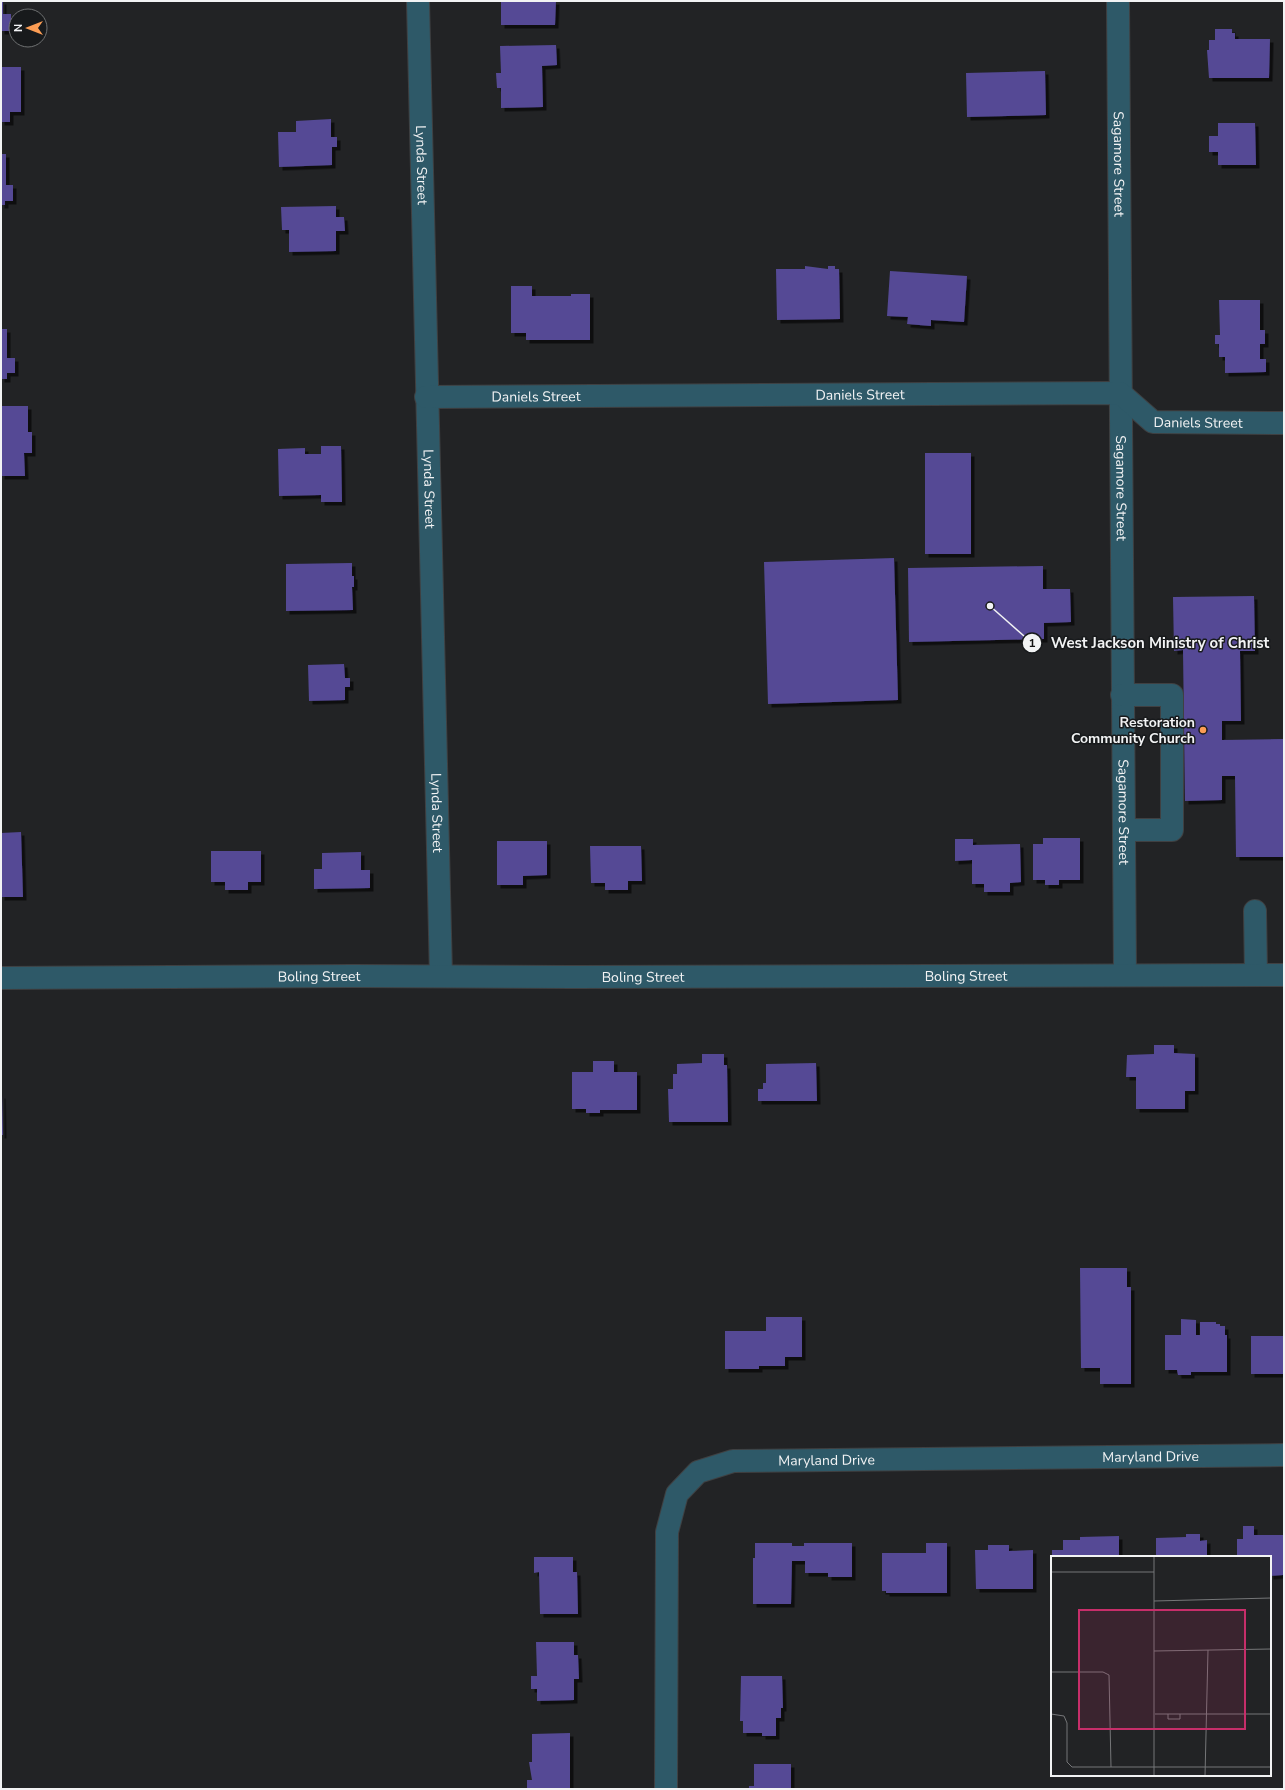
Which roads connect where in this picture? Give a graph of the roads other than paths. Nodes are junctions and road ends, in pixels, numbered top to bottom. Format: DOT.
graph roads {
  1 [pos="418,1"];
  2 [pos="1118,1"];
  3 [pos="1120,393"];
  4 [pos="426,397"];
  5 [pos="1284,423"];
  6 [pos="1122,695"];
  7 [pos="1124,830"];
  8 [pos="1255,910"];
  9 [pos="1125,975"];
  10 [pos="1256,975"];
  11 [pos="1284,975"];
  12 [pos="441,976"];
  13 [pos="1,978"];
  14 [pos="1284,1455"];
  15 [pos="666,1789"];
  1 -- 4 [label="street, Lynda Street"];
  2 -- 3 [label="street, Sagamore Street"];
  3 -- 4 [label="street, Daniels Street"];
  3 -- 5 [label="street, Daniels Street"];
  3 -- 6 [label="street, Sagamore Street"];
  4 -- 12 [label="street, Lynda Street"];
  6 -- 7 [label="street, Sagamore Street"];
  6 -- 7 [label="street"];
  7 -- 9 [label="street, Sagamore Street"];
  8 -- 10 [label="street"];
  9 -- 10 [label="street, Boling Street"];
  9 -- 12 [label="street, Boling Street"];
  10 -- 11 [label="street, Boling Street"];
  12 -- 13 [label="street, Boling Street"];
  14 -- 15 [label="street, Maryland Drive"];
}
